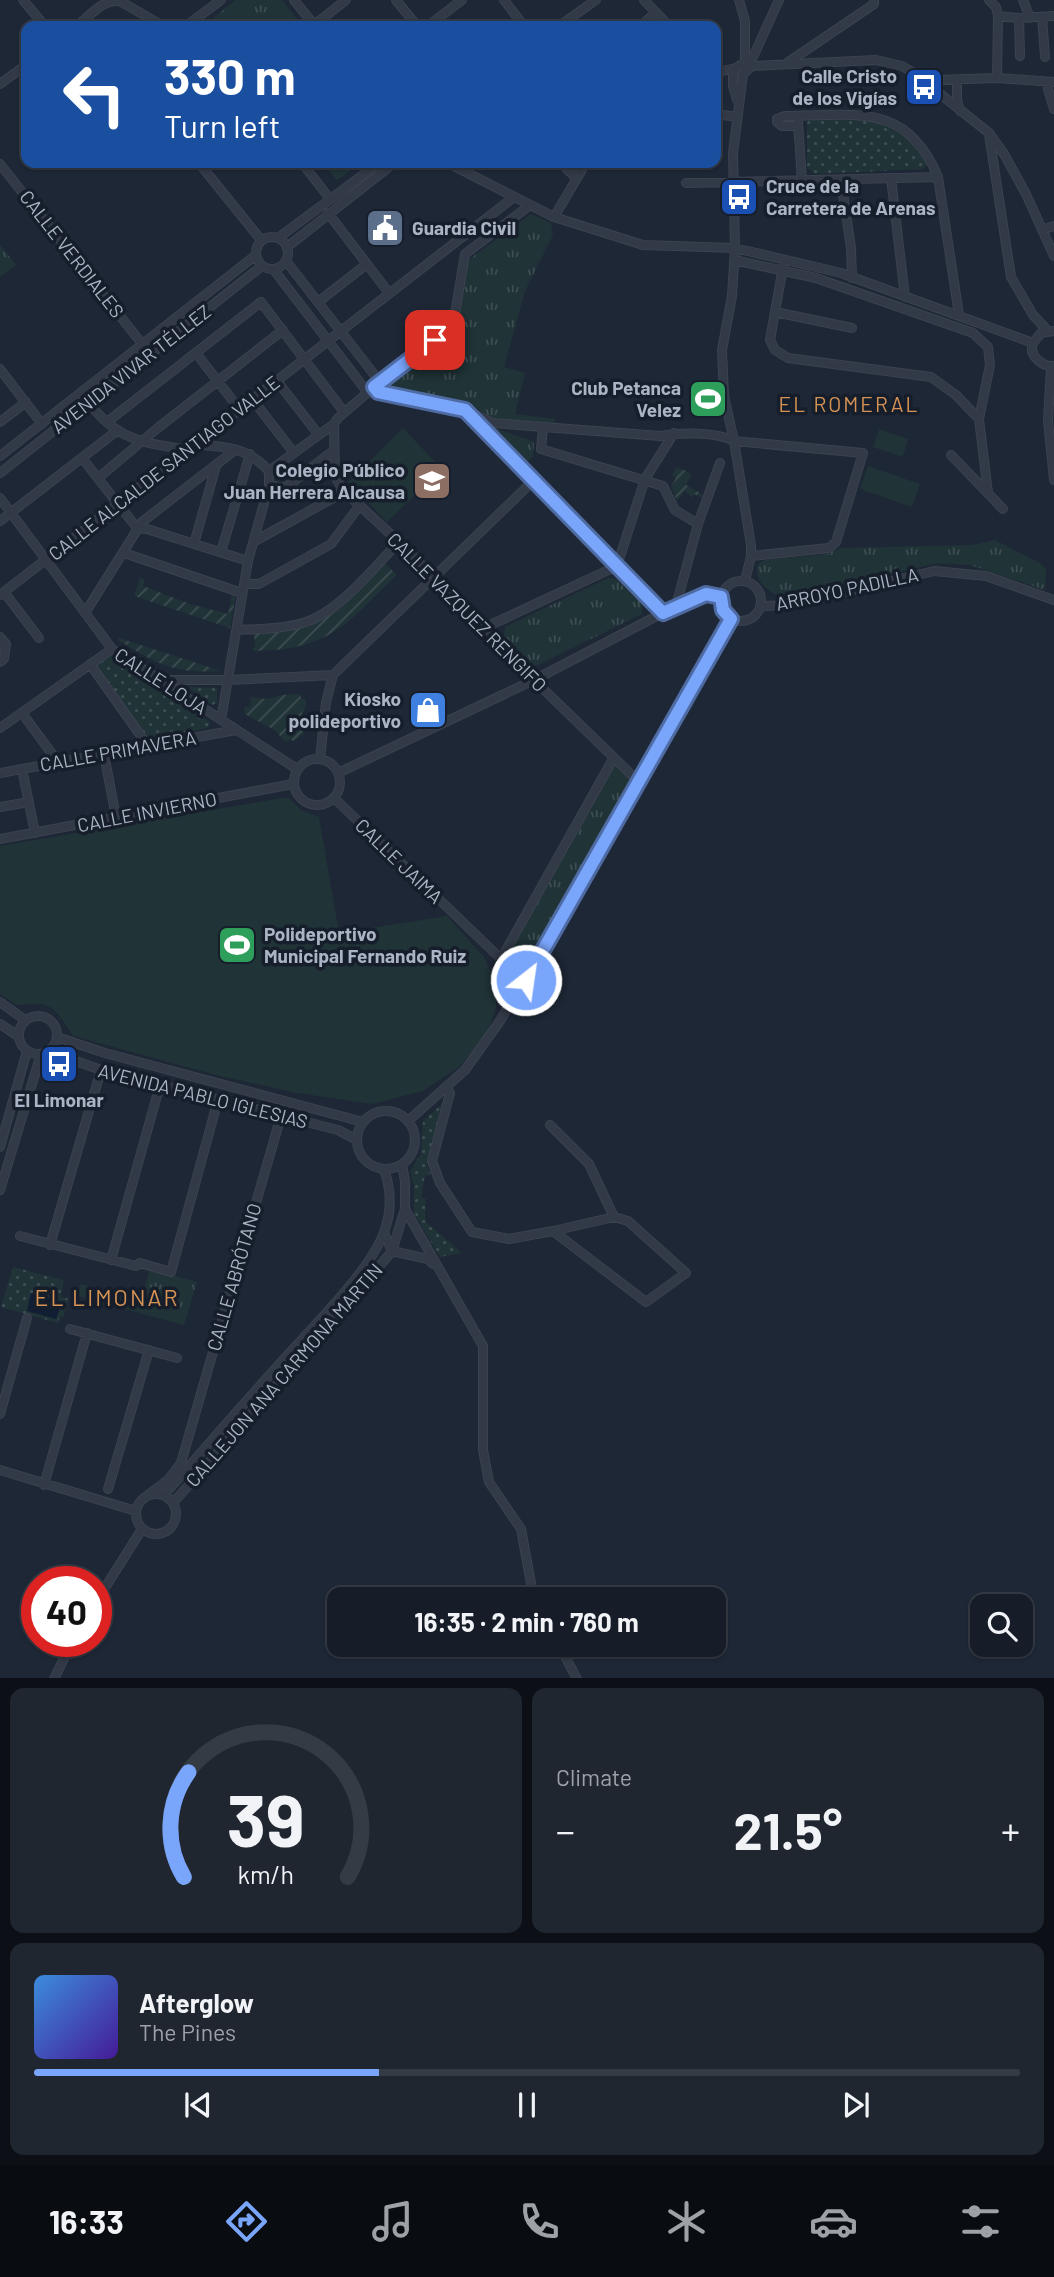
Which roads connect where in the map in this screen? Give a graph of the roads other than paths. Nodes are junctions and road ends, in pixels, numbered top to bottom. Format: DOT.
graph roads {
  1 [pos="23,0"];
  2 [pos="221,0"];
  3 [pos="294,0"];
  4 [pos="346,0"];
  5 [pos="396,0"];
  6 [pos="462,0"];
  7 [pos="504,0"];
  8 [pos="588,0"];
  9 [pos="596,0"];
  10 [pos="644,0"];
  11 [pos="740,0"];
  12 [pos="779,0"];
  13 [pos="989,0"];
  14 [pos="1023,0"];
  15 [pos="97,1"];
  16 [pos="119,1"];
  17 [pos="874,2"];
  18 [pos="577,12"];
  19 [pos="655,13"];
  20 [pos="998,16"];
  21 [pos="1054,16"];
  22 [pos="1042,17"];
  23 [pos="1030,18"];
  24 [pos="1019,19"];
  25 [pos="90,20"];
  26 [pos="41,21"];
  27 [pos="154,21"];
  28 [pos="193,21"];
  29 [pos="311,21"];
  30 [pos="319,21"];
  31 [pos="412,21"];
  32 [pos="435,21"];
  33 [pos="520,21"];
  34 [pos="565,21"];
  35 [pos="646,21"];
  36 [pos="663,21"];
  37 [pos="1020,56"];
  38 [pos="1045,57"];
  39 [pos="752,63"];
  40 [pos="786,63"];
  41 [pos="21,69"];
  42 [pos="721,69"];
  43 [pos="733,71"];
  44 [pos="918,76"];
  45 [pos="996,78"];
  46 [pos="945,80"];
  47 [pos="957,80"];
  48 [pos="1050,82"];
  49 [pos="0,85"];
  50 [pos="741,87"];
  51 [pos="942,96"];
  52 [pos="739,106"];
  53 [pos="1054,109"];
  54 [pos="960,111"];
  55 [pos="721,115"];
  56 [pos="799,116"];
  57 [pos="737,117"];
  58 [pos="798,126"];
  59 [pos="989,133"];
  60 [pos="0,164"];
  61 [pos="203,168"];
  62 [pos="306,168"];
  63 [pos="372,168"];
  64 [pos="388,168"];
  65 [pos="458,168"];
  66 [pos="566,168"];
  67 [pos="583,168"];
  68 [pos="938,177"];
  69 [pos="576,178"];
  70 [pos="891,178"];
  71 [pos="841,180"];
  72 [pos="802,181"];
  73 [pos="686,183"];
  74 [pos="732,183"];
  75 [pos="514,197"];
  76 [pos="330,199"];
  77 [pos="529,206"];
  78 [pos="328,214"];
  79 [pos="554,217"];
  80 [pos="1054,226"];
  81 [pos="1042,230"];
  82 [pos="278,237"];
  83 [pos="261,240"];
  84 [pos="456,242"];
  85 [pos="287,247"];
  86 [pos="735,248"];
  87 [pos="465,254"];
  88 [pos="256,255"];
  89 [pos="1054,256"];
  90 [pos="734,260"];
  91 [pos="286,261"];
  92 [pos="784,261"];
  93 [pos="367,264"];
  94 [pos="262,266"];
  95 [pos="274,270"];
  96 [pos="783,271"];
  97 [pos="852,278"];
  98 [pos="389,293"];
  99 [pos="905,297"];
  100 [pos="318,302"];
  101 [pos="775,312"];
  102 [pos="959,315"];
  103 [pos="852,328"];
  104 [pos="283,330"];
  105 [pos="340,330"];
  106 [pos="1051,331"];
  107 [pos="327,341"];
  108 [pos="1033,342"];
  109 [pos="143,345"];
  110 [pos="196,353"];
  111 [pos="304,358"];
  112 [pos="1053,367"];
  113 [pos="0,369"];
  114 [pos="217,381"];
  115 [pos="277,381"];
  116 [pos="374,388"];
  117 [pos="253,400"];
  118 [pos="26,402"];
  119 [pos="89,403"];
  120 [pos="1051,407"];
  121 [pos="240,410"];
  122 [pos="465,410"];
  123 [pos="344,412"];
  124 [pos="979,419"];
  125 [pos="0,422"];
  126 [pos="107,422"];
  127 [pos="42,424"];
  128 [pos="334,424"];
  129 [pos="543,427"];
  130 [pos="118,430"];
  131 [pos="674,433"];
  132 [pos="318,434"];
  133 [pos="734,441"];
  134 [pos="144,442"];
  135 [pos="161,445"];
  136 [pos="191,448"];
  137 [pos="235,450"];
  138 [pos="333,451"];
  139 [pos="294,453"];
  140 [pos="250,454"];
  141 [pos="951,455"];
  142 [pos="0,456"];
  143 [pos="82,458"];
  144 [pos="720,463"];
  145 [pos="168,465"];
  146 [pos="216,466"];
  147 [pos="1052,466"];
  148 [pos="269,471"];
  149 [pos="0,473"];
  150 [pos="98,478"];
  151 [pos="646,478"];
  152 [pos="1054,480"];
  153 [pos="533,481"];
  154 [pos="268,485"];
  155 [pos="285,488"];
  156 [pos="343,490"];
  157 [pos="988,493"];
  158 [pos="335,497"];
  159 [pos="0,498"];
  160 [pos="117,503"];
  161 [pos="360,505"];
  162 [pos="1003,509"];
  163 [pos="11,513"];
  164 [pos="0,521"];
  165 [pos="698,524"];
  166 [pos="137,528"];
  167 [pos="253,542"];
  168 [pos="399,542"];
  169 [pos="194,544"];
  170 [pos="221,552"];
  171 [pos="124,553"];
  172 [pos="751,556"];
  173 [pos="46,560"];
  174 [pos="248,561"];
  175 [pos="617,566"];
  176 [pos="434,577"];
  177 [pos="745,581"];
  178 [pos="243,589"];
  179 [pos="2,593"];
  180 [pos="721,597"];
  181 [pos="1054,600"];
  182 [pos="676,606"];
  183 [pos="761,606"];
  184 [pos="85,613"];
  185 [pos="663,613"];
  186 [pos="731,619"];
  187 [pos="484,628"];
  188 [pos="237,630"];
  189 [pos="0,637"];
  190 [pos="39,638"];
  191 [pos="112,649"];
  192 [pos="0,662"];
  193 [pos="90,664"];
  194 [pos="333,676"];
  195 [pos="159,680"];
  196 [pos="229,680"];
  197 [pos="534,680"];
  198 [pos="22,713"];
  199 [pos="221,720"];
  200 [pos="0,728"];
  201 [pos="236,730"];
  202 [pos="148,746"];
  203 [pos="104,754"];
  204 [pos="320,759"];
  205 [pos="613,760"];
  206 [pos="58,762"];
  207 [pos="22,769"];
  208 [pos="298,769"];
  209 [pos="0,773"];
  210 [pos="338,773"];
  211 [pos="640,783"];
  212 [pos="293,784"];
  213 [pos="334,798"];
  214 [pos="29,802"];
  215 [pos="0,807"];
  216 [pos="117,817"];
  217 [pos="35,833"];
  218 [pos="0,839"];
  219 [pos="500,959"];
  220 [pos="526,980"];
  221 [pos="0,1002"];
  222 [pos="26,1020"];
  223 [pos="0,1024"];
  224 [pos="0,1035"];
  225 [pos="16,1035"];
  226 [pos="57,1037"];
  227 [pos="27,1051"];
  228 [pos="44,1053"];
  229 [pos="100,1070"];
  230 [pos="160,1085"];
  231 [pos="446,1087"];
  232 [pos="218,1100"];
  233 [pos="281,1116"];
  234 [pos="408,1121"];
  235 [pos="363,1122"];
  236 [pos="550,1125"];
  237 [pos="15,1138"];
  238 [pos="357,1140"];
  239 [pos="1,1143"];
  240 [pos="402,1164"];
  241 [pos="384,1169"];
  242 [pos="0,1189"];
  243 [pos="405,1209"];
  244 [pos="614,1216"];
  245 [pos="553,1231"];
  246 [pos="384,1233"];
  247 [pos="20,1237"];
  248 [pos="50,1245"];
  249 [pos="392,1251"];
  250 [pos="111,1260"];
  251 [pos="446,1279"];
  252 [pos="27,1318"];
  253 [pos="70,1329"];
  254 [pos="88,1333"];
  255 [pos="149,1350"];
  256 [pos="177,1358"];
  257 [pos="0,1414"];
  258 [pos="188,1438"];
  259 [pos="204,1450"];
  260 [pos="0,1470"];
  261 [pos="44,1485"];
  262 [pos="108,1489"];
  263 [pos="148,1495"];
  264 [pos="164,1495"];
  265 [pos="173,1503"];
  266 [pos="136,1511"];
  267 [pos="142,1529"];
  268 [pos="112,1577"];
  269 [pos="532,1587"];
  270 [pos="64,1657"];
  271 [pos="565,1657"];
  272 [pos="54,1678"];
  273 [pos="576,1678"];
  1 -- 26 [label="street"];
  2 -- 28 [label="street"];
  3 -- 29 [label="street"];
  4 -- 30 [label="street"];
  5 -- 31 [label="street"];
  6 -- 32 [label="street"];
  7 -- 33 [label="street"];
  8 -- 18 [label="street"];
  9 -- 18 [label="street"];
  10 -- 19 [label="street"];
  11 -- 39 [label="street"];
  12 -- 39 [label="street"];
  13 -- 20 [label="street"];
  14 -- 23 [label="street"];
  15 -- 25 [label="street"];
  16 -- 25 [label="street"];
  16 -- 27 [label="street"];
  17 -- 40 [label="street"];
  18 -- 34 [label="street"];
  19 -- 35 [label="street"];
  19 -- 36 [label="street"];
  20 -- 24 [label="street"];
  20 -- 45 [label="street"];
  21 -- 22 [label="street"];
  22 -- 23 [label="street"];
  22 -- 38 [label="street"];
  23 -- 24 [label="street"];
  24 -- 37 [label="street"];
  39 -- 40 [label="street"];
  39 -- 43 [label="street"];
  39 -- 50 [label="street"];
  40 -- 44 [label="street"];
  41 -- 49 [label="street"];
  42 -- 43 [label="street"];
  43 -- 50 [label="street"];
  43 -- 52 [label="street"];
  44 -- 46 [label="street"];
  44 -- 51 [label="street"];
  45 -- 47 [label="street"];
  45 -- 48 [label="street"];
  46 -- 47 [label="street"];
  46 -- 51 [label="street"];
  47 -- 54 [label="street"];
  48 -- 53 [label="street"];
  50 -- 52 [label="street"];
  51 -- 54 [label="street"];
  52 -- 57 [label="street"];
  54 -- 59 [label="street"];
  55 -- 57 [label="street"];
  56 -- 58 [label="street"];
  56 -- 58 [label="street"];
  56 -- 68 [label="street"];
  57 -- 74 [label="street"];
  58 -- 72 [label="street"];
  59 -- 81 [label="street"];
  59 -- 106 [label="street"];
  60 -- 109 [label="street, CALLE VERDIALES"];
  61 -- 83 [label="street"];
  62 -- 76 [label="street"];
  63 -- 76 [label="street"];
  64 -- 78 [label="street"];
  65 -- 75 [label="street"];
  66 -- 69 [label="street"];
  67 -- 69 [label="street"];
  68 -- 70 [label="street"];
  68 -- 102 [label="street"];
  69 -- 79 [label="street"];
  70 -- 71 [label="street"];
  70 -- 99 [label="street"];
  71 -- 72 [label="street"];
  71 -- 97 [label="street"];
  72 -- 74 [label="street"];
  73 -- 74 [label="street"];
  74 -- 86 [label="street"];
  75 -- 77 [label="street"];
  75 -- 84 [label="street, CALLE ALCALDE SANTIAGO VALLE"];
  76 -- 82 [label="street"];
  77 -- 79 [label="street"];
  77 -- 87 [label="street"];
  78 -- 85 [label="street"];
  78 -- 93 [label="street"];
  79 -- 86 [label="street"];
  80 -- 81 [label="street"];
  81 -- 89 [label="street"];
  82 -- 83 [label="street"];
  82 -- 85 [label="street"];
  83 -- 88 [label="street"];
  84 -- 87 [label="street"];
  84 -- 98 [label="street, CALLE ALCALDE SANTIAGO VALLE"];
  85 -- 91 [label="street"];
  86 -- 90 [label="street"];
  86 -- 92 [label="street"];
  87 -- 116 [label="street"];
  88 -- 94 [label="street"];
  88 -- 109 [label="street, AVENIDA VIVAR TÉLLEZ"];
  90 -- 96 [label="street"];
  90 -- 133 [label="street"];
  91 -- 95 [label="street"];
  91 -- 100 [label="street"];
  92 -- 96 [label="street"];
  92 -- 97 [label="street"];
  93 -- 98 [label="street"];
  93 -- 100 [label="street"];
  94 -- 95 [label="street"];
  94 -- 119 [label="street, AVENIDA VIVAR TÉLLEZ"];
  95 -- 107 [label="street"];
  96 -- 101 [label="street"];
  96 -- 124 [label="street"];
  97 -- 99 [label="street"];
  98 -- 105 [label="street, CALLE ALCALDE SANTIAGO VALLE"];
  99 -- 102 [label="street"];
  100 -- 105 [label="street"];
  101 -- 103 [label="street"];
  101 -- 124 [label="street"];
  102 -- 108 [label="street"];
  104 -- 110 [label="street"];
  104 -- 111 [label="street"];
  104 -- 114 [label="street"];
  105 -- 107 [label="street, CALLE ALCALDE SANTIAGO VALLE"];
  105 -- 116 [label="street"];
  106 -- 108 [label="street"];
  107 -- 111 [label="street, CALLE ALCALDE SANTIAGO VALLE"];
  107 -- 116 [label="street"];
  108 -- 112 [label="street"];
  109 -- 127 [label="street, AVENIDA VIVAR TÉLLEZ"];
  110 -- 114 [label="street"];
  110 -- 126 [label="street"];
  111 -- 115 [label="street, CALLE ALCALDE SANTIAGO VALLE"];
  111 -- 123 [label="street"];
  112 -- 120 [label="street"];
  113 -- 118 [label="street"];
  114 -- 121 [label="street"];
  114 -- 134 [label="street"];
  115 -- 117 [label="street, CALLE ALCALDE SANTIAGO VALLE"];
  115 -- 132 [label="street"];
  116 -- 122 [label="street"];
  116 -- 123 [label="street"];
  117 -- 121 [label="street, CALLE ALCALDE SANTIAGO VALLE"];
  117 -- 139 [label="street"];
  118 -- 125 [label="street"];
  118 -- 127 [label="street"];
  119 -- 126 [label="street"];
  119 -- 149 [label="street, AVENIDA VIVAR TÉLLEZ"];
  120 -- 147 [label="street"];
  121 -- 136 [label="street, CALLE ALCALDE SANTIAGO VALLE"];
  122 -- 129 [label="street"];
  122 -- 153 [label="street"];
  123 -- 128 [label="street"];
  124 -- 157 [label="street"];
  126 -- 130 [label="street"];
  127 -- 142 [label="street, AVENIDA VIVAR TÉLLEZ"];
  128 -- 132 [label="street"];
  128 -- 138 [label="street"];
  129 -- 131 [label="street"];
  129 -- 151 [label="street"];
  130 -- 134 [label="street"];
  130 -- 143 [label="street"];
  131 -- 133 [label="street"];
  131 -- 151 [label="street"];
  132 -- 139 [label="street"];
  133 -- 172 [label="street"];
  133 -- 172 [label="street"];
  134 -- 135 [label="street"];
  134 -- 150 [label="street"];
  135 -- 136 [label="street"];
  135 -- 145 [label="street"];
  136 -- 137 [label="street"];
  136 -- 145 [label="street, CALLE ALCALDE SANTIAGO VALLE"];
  137 -- 140 [label="street"];
  137 -- 146 [label="street"];
  138 -- 155 [label="street"];
  138 -- 156 [label="street"];
  139 -- 148 [label="street"];
  140 -- 148 [label="street"];
  140 -- 170 [label="street"];
  141 -- 157 [label="street"];
  143 -- 150 [label="street"];
  143 -- 163 [label="street"];
  144 -- 165 [label="street"];
  145 -- 160 [label="street, CALLE ALCALDE SANTIAGO VALLE"];
  146 -- 166 [label="street"];
  146 -- 169 [label="street"];
  147 -- 152 [label="street"];
  148 -- 154 [label="street"];
  150 -- 160 [label="street"];
  151 -- 165 [label="street"];
  151 -- 175 [label="street"];
  153 -- 175 [label="street"];
  153 -- 176 [label="street"];
  154 -- 155 [label="street"];
  154 -- 167 [label="street"];
  155 -- 158 [label="street"];
  156 -- 158 [label="street"];
  156 -- 161 [label="street, CALLE VAZQUEZ RENGIFO"];
  157 -- 162 [label="street"];
  158 -- 167 [label="street"];
  159 -- 163 [label="street, CALLE LOJA"];
  160 -- 166 [label="street"];
  160 -- 173 [label="street, CALLE ALCALDE SANTIAGO VALLE"];
  161 -- 168 [label="street, CALLE VAZQUEZ RENGIFO"];
  161 -- 178 [label="street"];
  163 -- 164 [label="street"];
  163 -- 173 [label="street, CALLE LOJA"];
  165 -- 182 [label="street"];
  166 -- 169 [label="street"];
  166 -- 171 [label="street"];
  167 -- 174 [label="street"];
  168 -- 176 [label="street, CALLE VAZQUEZ RENGIFO"];
  168 -- 188 [label="street"];
  169 -- 170 [label="street"];
  170 -- 174 [label="street"];
  171 -- 178 [label="street"];
  171 -- 184 [label="street"];
  172 -- 177 [label="street"];
  173 -- 179 [label="street, CALLE ALCALDE SANTIAGO VALLE"];
  173 -- 184 [label="street, CALLE LOJA"];
  174 -- 178 [label="street"];
  175 -- 185 [label="street"];
  175 -- 187 [label="street"];
  176 -- 187 [label="street, CALLE VAZQUEZ RENGIFO"];
  176 -- 194 [label="street"];
  177 -- 180 [label="street"];
  177 -- 183 [label="street"];
  178 -- 188 [label="street"];
  179 -- 190 [label="street"];
  180 -- 182 [label="street"];
  180 -- 186 [label="street"];
  181 -- 183 [label="street, ARROYO PADILLA"];
  182 -- 185 [label="street"];
  183 -- 186 [label="street"];
  184 -- 191 [label="street, CALLE LOJA"];
  185 -- 197 [label="street"];
  186 -- 211 [label="street"];
  187 -- 197 [label="street, CALLE VAZQUEZ RENGIFO"];
  188 -- 196 [label="street"];
  189 -- 192 [label="street"];
  191 -- 193 [label="street"];
  191 -- 195 [label="street, CALLE LOJA"];
  193 -- 198 [label="street"];
  193 -- 202 [label="street"];
  194 -- 196 [label="street"];
  194 -- 204 [label="street"];
  195 -- 196 [label="street"];
  195 -- 199 [label="street, CALLE LOJA"];
  196 -- 199 [label="street"];
  197 -- 205 [label="street, CALLE VAZQUEZ RENGIFO"];
  197 -- 210 [label="street"];
  198 -- 200 [label="street"];
  198 -- 206 [label="street"];
  199 -- 201 [label="street, CALLE LOJA"];
  201 -- 202 [label="street, CALLE PRIMAVERA"];
  201 -- 208 [label="street, CALLE LOJA"];
  202 -- 203 [label="street, CALLE PRIMAVERA"];
  203 -- 206 [label="street, CALLE PRIMAVERA"];
  203 -- 216 [label="street"];
  204 -- 208 [label="street"];
  204 -- 210 [label="street"];
  205 -- 211 [label="street, CALLE VAZQUEZ RENGIFO"];
  205 -- 219 [label="street"];
  206 -- 207 [label="street, CALLE PRIMAVERA"];
  207 -- 209 [label="street, CALLE PRIMAVERA"];
  207 -- 214 [label="street"];
  208 -- 212 [label="street"];
  210 -- 213 [label="street"];
  211 -- 220 [label="street"];
  212 -- 213 [label="street"];
  212 -- 216 [label="street, CALLE INVIERNO"];
  213 -- 219 [label="street, CALLE JAIMA"];
  214 -- 215 [label="street"];
  214 -- 217 [label="street"];
  216 -- 217 [label="street, CALLE INVIERNO"];
  217 -- 218 [label="street, CALLE INVIERNO"];
  219 -- 220 [label="street, CALLE JAIMA"];
  220 -- 231 [label="street"];
  221 -- 222 [label="street"];
  222 -- 225 [label="street"];
  222 -- 226 [label="street"];
  223 -- 225 [label="street"];
  224 -- 225 [label="street"];
  225 -- 227 [label="street"];
  226 -- 228 [label="street"];
  226 -- 235 [label="street, AVENIDA PABLO IGLESIAS"];
  227 -- 228 [label="street"];
  227 -- 239 [label="street"];
  228 -- 229 [label="street, AVENIDA PABLO IGLESIAS"];
  228 -- 237 [label="street"];
  229 -- 230 [label="street, AVENIDA PABLO IGLESIAS"];
  229 -- 248 [label="street"];
  230 -- 232 [label="street, AVENIDA PABLO IGLESIAS"];
  230 -- 250 [label="street"];
  231 -- 234 [label="street"];
  231 -- 245 [label="street"];
  232 -- 233 [label="street, AVENIDA PABLO IGLESIAS"];
  232 -- 250 [label="street"];
  233 -- 238 [label="street, AVENIDA PABLO IGLESIAS"];
  233 -- 258 [label="street, CALLE ABRÓTANO"];
  234 -- 235 [label="street"];
  234 -- 240 [label="street"];
  235 -- 238 [label="street"];
  236 -- 244 [label="street"];
  237 -- 239 [label="street"];
  237 -- 242 [label="street"];
  238 -- 241 [label="street"];
  240 -- 241 [label="street"];
  240 -- 243 [label="street, CALLEJON ANA CARMONA MARTIN"];
  241 -- 246 [label="street, CALLEJON ANA CARMONA MARTIN"];
  243 -- 249 [label="street, CALLEJON ANA CARMONA MARTIN"];
  243 -- 251 [label="street"];
  244 -- 245 [label="street"];
  244 -- 245 [label="street"];
  246 -- 249 [label="street"];
  246 -- 259 [label="street, CALLEJON ANA CARMONA MARTIN"];
  247 -- 248 [label="street"];
  248 -- 250 [label="street"];
  249 -- 251 [label="street"];
  249 -- 265 [label="street, CALLEJON ANA CARMONA MARTIN"];
  251 -- 269 [label="street"];
  252 -- 257 [label="street"];
  253 -- 254 [label="street"];
  254 -- 255 [label="street"];
  254 -- 261 [label="street"];
  255 -- 256 [label="street"];
  255 -- 262 [label="street"];
  258 -- 259 [label="street"];
  258 -- 263 [label="street, CALLE ABRÓTANO"];
  259 -- 264 [label="street, CALLEJON ANA CARMONA MARTIN"];
  260 -- 261 [label="street"];
  261 -- 266 [label="street"];
  263 -- 264 [label="street"];
  263 -- 266 [label="street"];
  264 -- 265 [label="street"];
  265 -- 267 [label="street"];
  266 -- 267 [label="street"];
  267 -- 268 [label="street"];
  270 -- 272 [label="street"];
  271 -- 273 [label="street"];
}
